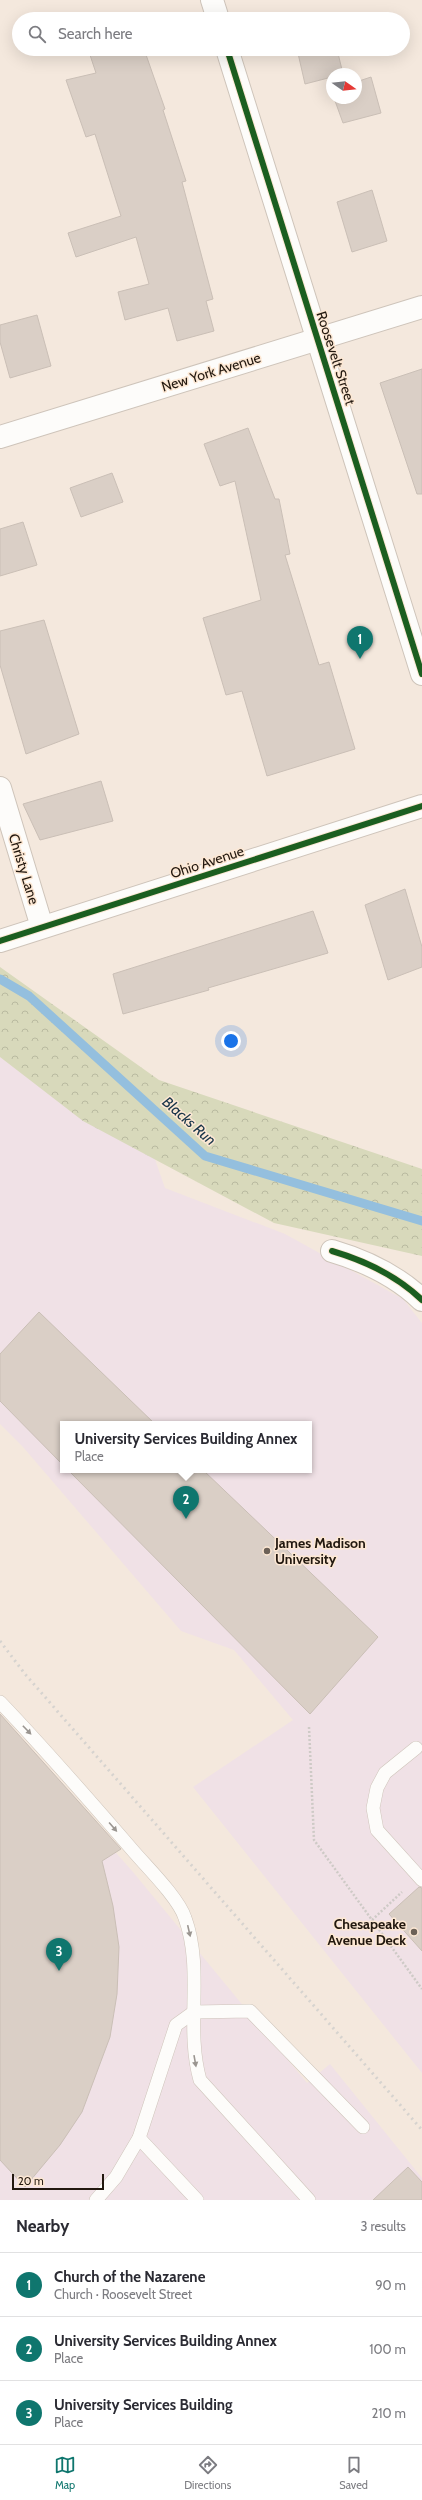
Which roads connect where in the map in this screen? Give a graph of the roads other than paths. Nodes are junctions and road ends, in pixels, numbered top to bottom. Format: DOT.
graph roads {
  1 [pos="212,0"];
  2 [pos="216,12"];
  3 [pos="229,56"];
  4 [pos="422,307"];
  5 [pos="317,340"];
  6 [pos="0,437"];
  7 [pos="422,674"];
  8 [pos="0,788"];
  9 [pos="422,806"];
  10 [pos="42,927"];
  11 [pos="0,941"];
  12 [pos="332,1252"];
  13 [pos="422,1300"];
  14 [pos="0,1702"];
  15 [pos="420,1748"];
  16 [pos="421,1879"];
  17 [pos="194,2012"];
  18 [pos="363,2127"];
  19 [pos="139,2138"];
  20 [pos="96,2200"];
  21 [pos="197,2200"];
  22 [pos="309,2200"];
  1 -- 2 [label="street"];
  3 -- 5 [label="street, Roosevelt Street"];
  4 -- 5 [label="street, New York Avenue"];
  5 -- 6 [label="street, New York Avenue"];
  5 -- 7 [label="street, Roosevelt Street"];
  8 -- 10 [label="street, Christy Lane"];
  9 -- 10 [label="street, Ohio Avenue"];
  10 -- 11 [label="street, Ohio Avenue"];
  12 -- 13 [label="street"];
  14 -- 17 [label="lane, one-way"];
  15 -- 16 [label="lane"];
  17 -- 18 [label="lane"];
  17 -- 19 [label="lane"];
  17 -- 22 [label="lane, one-way"];
  19 -- 20 [label="lane"];
  19 -- 21 [label="lane"];
}
